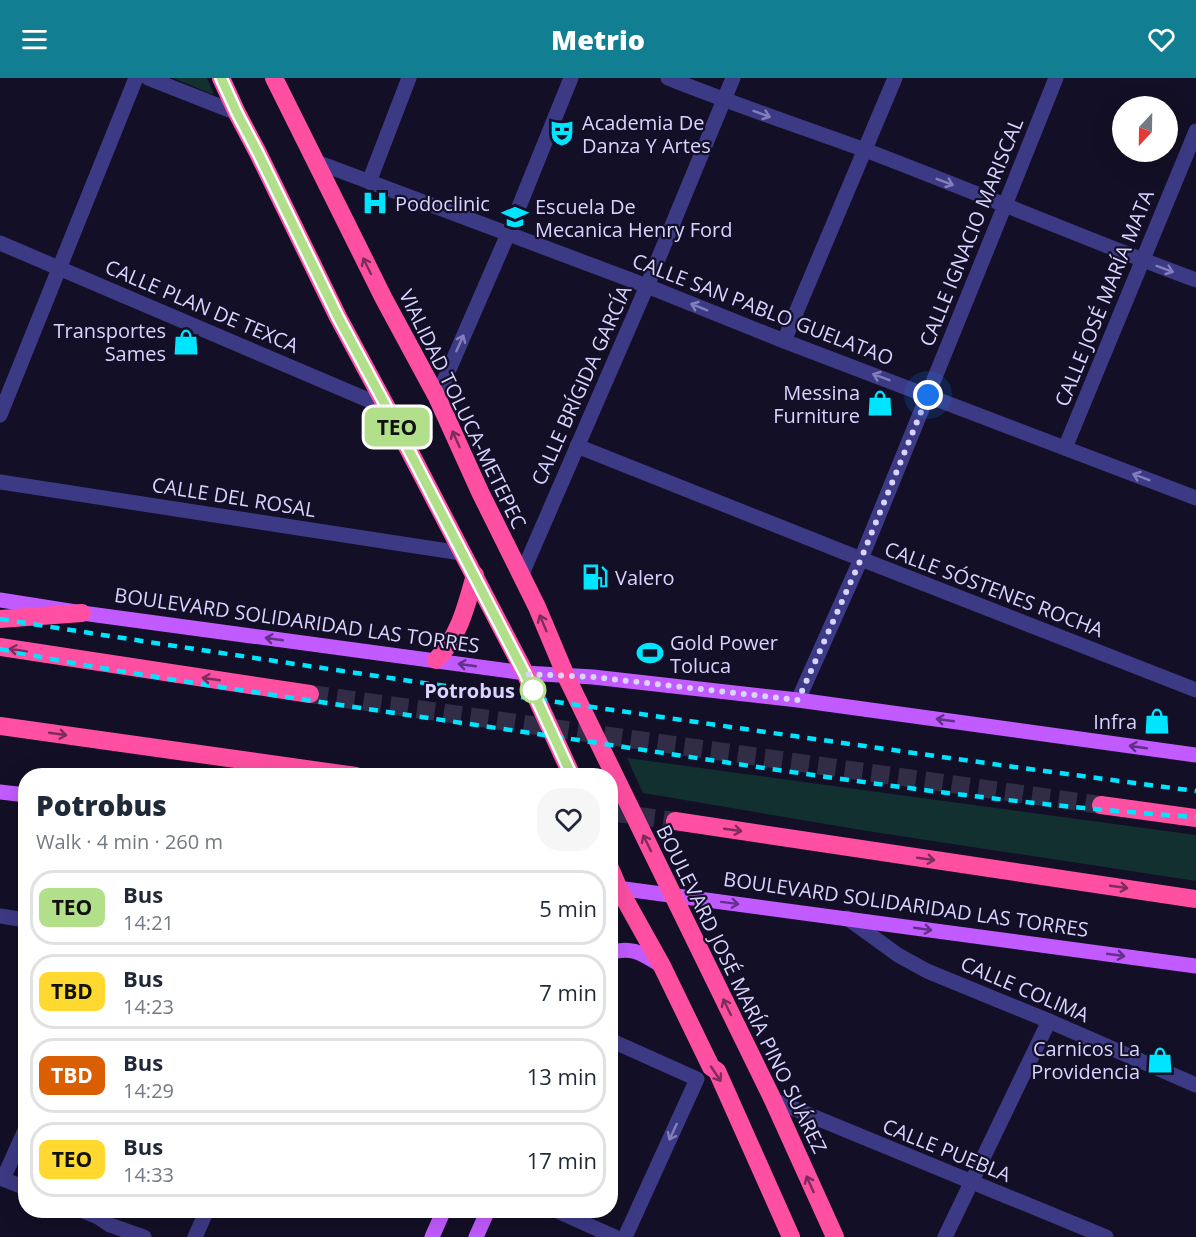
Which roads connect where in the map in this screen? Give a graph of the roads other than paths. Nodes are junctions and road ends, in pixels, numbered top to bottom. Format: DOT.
graph roads {
  1 [pos="136,78"];
  2 [pos="148,78"];
  3 [pos="221,78"];
  4 [pos="274,78"];
  5 [pos="409,78"];
  6 [pos="570,78"];
  7 [pos="668,78"];
  8 [pos="733,78"];
  9 [pos="895,78"];
  10 [pos="1056,78"];
  11 [pos="725,100"];
  12 [pos="237,113"];
  13 [pos="1196,131"];
  14 [pos="865,151"];
  15 [pos="314,160"];
  16 [pos="369,182"];
  17 [pos="1005,205"];
  18 [pos="508,234"];
  19 [pos="0,243"];
  20 [pos="1142,260"];
  21 [pos="60,268"];
  22 [pos="1196,280"];
  23 [pos="647,286"];
  24 [pos="784,340"];
  25 [pos="928,395"];
  26 [pos="437,397"];
  27 [pos="387,408"];
  28 [pos="0,415"];
  29 [pos="577,446"];
  30 [pos="1065,448"];
  31 [pos="0,482"];
  32 [pos="1195,496"];
  33 [pos="461,553"];
  34 [pos="861,559"];
  35 [pos="475,575"];
  36 [pos="521,576"];
  37 [pos="0,600"];
  38 [pos="82,613"];
  39 [pos="0,620"];
  40 [pos="0,647"];
  41 [pos="436,660"];
  42 [pos="525,674"];
  43 [pos="566,676"];
  44 [pos="1196,690"];
  45 [pos="310,694"];
  46 [pos="798,700"];
  47 [pos="0,726"];
  48 [pos="1196,755"];
  49 [pos="608,762"];
  50 [pos="299,768"];
  51 [pos="569,768"];
  52 [pos="611,768"];
  53 [pos="618,783"];
  54 [pos="0,792"];
  55 [pos="18,794"];
  56 [pos="1101,805"];
  57 [pos="1196,818"];
  58 [pos="675,821"];
  59 [pos="618,890"];
  60 [pos="672,895"];
  61 [pos="618,898"];
  62 [pos="1196,899"];
  63 [pos="0,916"];
  64 [pos="846,918"];
  65 [pos="18,919"];
  66 [pos="618,951"];
  67 [pos="662,966"];
  68 [pos="1196,966"];
  69 [pos="1049,1021"];
  70 [pos="618,1044"];
  71 [pos="1196,1085"];
  72 [pos="773,1100"];
  73 [pos="18,1144"];
  74 [pos="1,1178"];
  75 [pos="970,1182"];
  76 [pos="18,1185"];
  77 [pos="100,1218"];
  78 [pos="203,1218"];
  79 [pos="440,1218"];
  80 [pos="484,1218"];
  81 [pos="573,1218"];
  82 [pos="144,1237"];
  83 [pos="195,1237"];
  84 [pos="432,1237"];
  85 [pos="476,1237"];
  86 [pos="615,1237"];
  87 [pos="625,1237"];
  88 [pos="791,1237"];
  89 [pos="834,1237"];
  90 [pos="945,1237"];
  91 [pos="1106,1237"];
  1 -- 21 [label="street"];
  2 -- 12 [label="street"];
  3 -- 12 [label="highway"];
  4 -- 15 [label="highway, VIALIDAD TOLUCA-METEPEC"];
  5 -- 16 [label="street"];
  6 -- 18 [label="street"];
  7 -- 11 [label="street"];
  8 -- 11 [label="street, CALLE BRÍGIDA GARCÍA"];
  9 -- 14 [label="street"];
  10 -- 17 [label="street, CALLE IGNACIO MARISCAL"];
  11 -- 14 [label="street, one-way"];
  11 -- 23 [label="street, CALLE BRÍGIDA GARCÍA"];
  12 -- 27 [label="highway"];
  13 -- 20 [label="street, CALLE JOSÉ MARÍA MATA"];
  14 -- 17 [label="street, one-way"];
  14 -- 24 [label="street"];
  15 -- 16 [label="street, CALLE SAN PABLO GUELATAO"];
  26 -- 15 [label="highway, VIALIDAD TOLUCA-METEPEC, one-way"];
  16 -- 18 [label="street, CALLE SAN PABLO GUELATAO"];
  17 -- 20 [label="street"];
  17 -- 25 [label="street, CALLE IGNACIO MARISCAL"];
  18 -- 23 [label="street, CALLE SAN PABLO GUELATAO"];
  26 -- 18 [label="street, one-way"];
  19 -- 21 [label="street, CALLE PLAN DE TEXCA"];
  20 -- 22 [label="street, one-way"];
  20 -- 30 [label="street, CALLE JOSÉ MARÍA MATA"];
  21 -- 27 [label="street, CALLE PLAN DE TEXCA"];
  21 -- 28 [label="street"];
  24 -- 23 [label="street, CALLE SAN PABLO GUELATAO, one-way"];
  23 -- 29 [label="street, CALLE BRÍGIDA GARCÍA"];
  25 -- 24 [label="street, CALLE SAN PABLO GUELATAO, one-way"];
  25 -- 30 [label="street, CALLE SAN PABLO GUELATAO"];
  25 -- 34 [label="street, CALLE IGNACIO MARISCAL"];
  36 -- 26 [label="highway, VIALIDAD TOLUCA-METEPEC, one-way"];
  27 -- 33 [label="highway"];
  29 -- 34 [label="street, CALLE SÓSTENES ROCHA"];
  29 -- 36 [label="street, CALLE BRÍGIDA GARCÍA"];
  32 -- 30 [label="street, CALLE SAN PABLO GUELATAO, one-way"];
  31 -- 33 [label="street, CALLE DEL ROSAL"];
  33 -- 35 [label="highway"];
  34 -- 44 [label="street, CALLE SÓSTENES ROCHA"];
  34 -- 46 [label="street, CALLE IGNACIO MARISCAL"];
  35 -- 41 [label="highway"];
  35 -- 42 [label="highway"];
  43 -- 36 [label="highway, VIALIDAD TOLUCA-METEPEC, one-way"];
  37 -- 38 [label="main road, BOULEVARD SOLIDARIDAD LAS TORRES"];
  38 -- 39 [label="highway"];
  41 -- 38 [label="main road, BOULEVARD SOLIDARIDAD LAS TORRES, one-way"];
  45 -- 40 [label="highway, one-way"];
  42 -- 41 [label="main road, BOULEVARD SOLIDARIDAD LAS TORRES, one-way"];
  42 -- 43 [label="main road, BOULEVARD SOLIDARIDAD LAS TORRES"];
  42 -- 51 [label="highway"];
  43 -- 46 [label="main road, BOULEVARD SOLIDARIDAD LAS TORRES"];
  43 -- 49 [label="highway, VIALIDAD TOLUCA-METEPEC"];
  48 -- 46 [label="main road, BOULEVARD SOLIDARIDAD LAS TORRES, one-way"];
  47 -- 50 [label="highway, one-way"];
  52 -- 49 [label="highway, BOULEVARD JOSÉ MARÍA PINO SUÁREZ, one-way"];
  60 -- 53 [label="highway, BOULEVARD JOSÉ MARÍA PINO SUÁREZ, one-way"];
  54 -- 55 [label="main road"];
  56 -- 57 [label="highway"];
  58 -- 62 [label="highway, one-way"];
  59 -- 60 [label="main road, BOULEVARD SOLIDARIDAD LAS TORRES"];
  60 -- 64 [label="main road, BOULEVARD SOLIDARIDAD LAS TORRES, one-way"];
  72 -- 60 [label="highway, BOULEVARD JOSÉ MARÍA PINO SUÁREZ, one-way"];
  61 -- 67 [label="highway"];
  63 -- 65 [label="street"];
  64 -- 68 [label="main road, BOULEVARD SOLIDARIDAD LAS TORRES, one-way"];
  64 -- 69 [label="street, CALLE COLIMA"];
  66 -- 67 [label="main road"];
  67 -- 88 [label="highway, one-way"];
  69 -- 71 [label="street, CALLE COLIMA"];
  69 -- 75 [label="street"];
  70 -- 87 [label="street, one-way"];
  72 -- 75 [label="street, CALLE PUEBLA"];
  89 -- 72 [label="highway, BOULEVARD JOSÉ MARÍA PINO SUÁREZ, one-way"];
  73 -- 74 [label="street"];
  74 -- 76 [label="street"];
  75 -- 90 [label="street"];
  75 -- 91 [label="street, CALLE PUEBLA"];
  77 -- 82 [label="street"];
  78 -- 83 [label="street"];
  79 -- 84 [label="main road"];
  80 -- 85 [label="main road"];
  81 -- 86 [label="street"];
}
